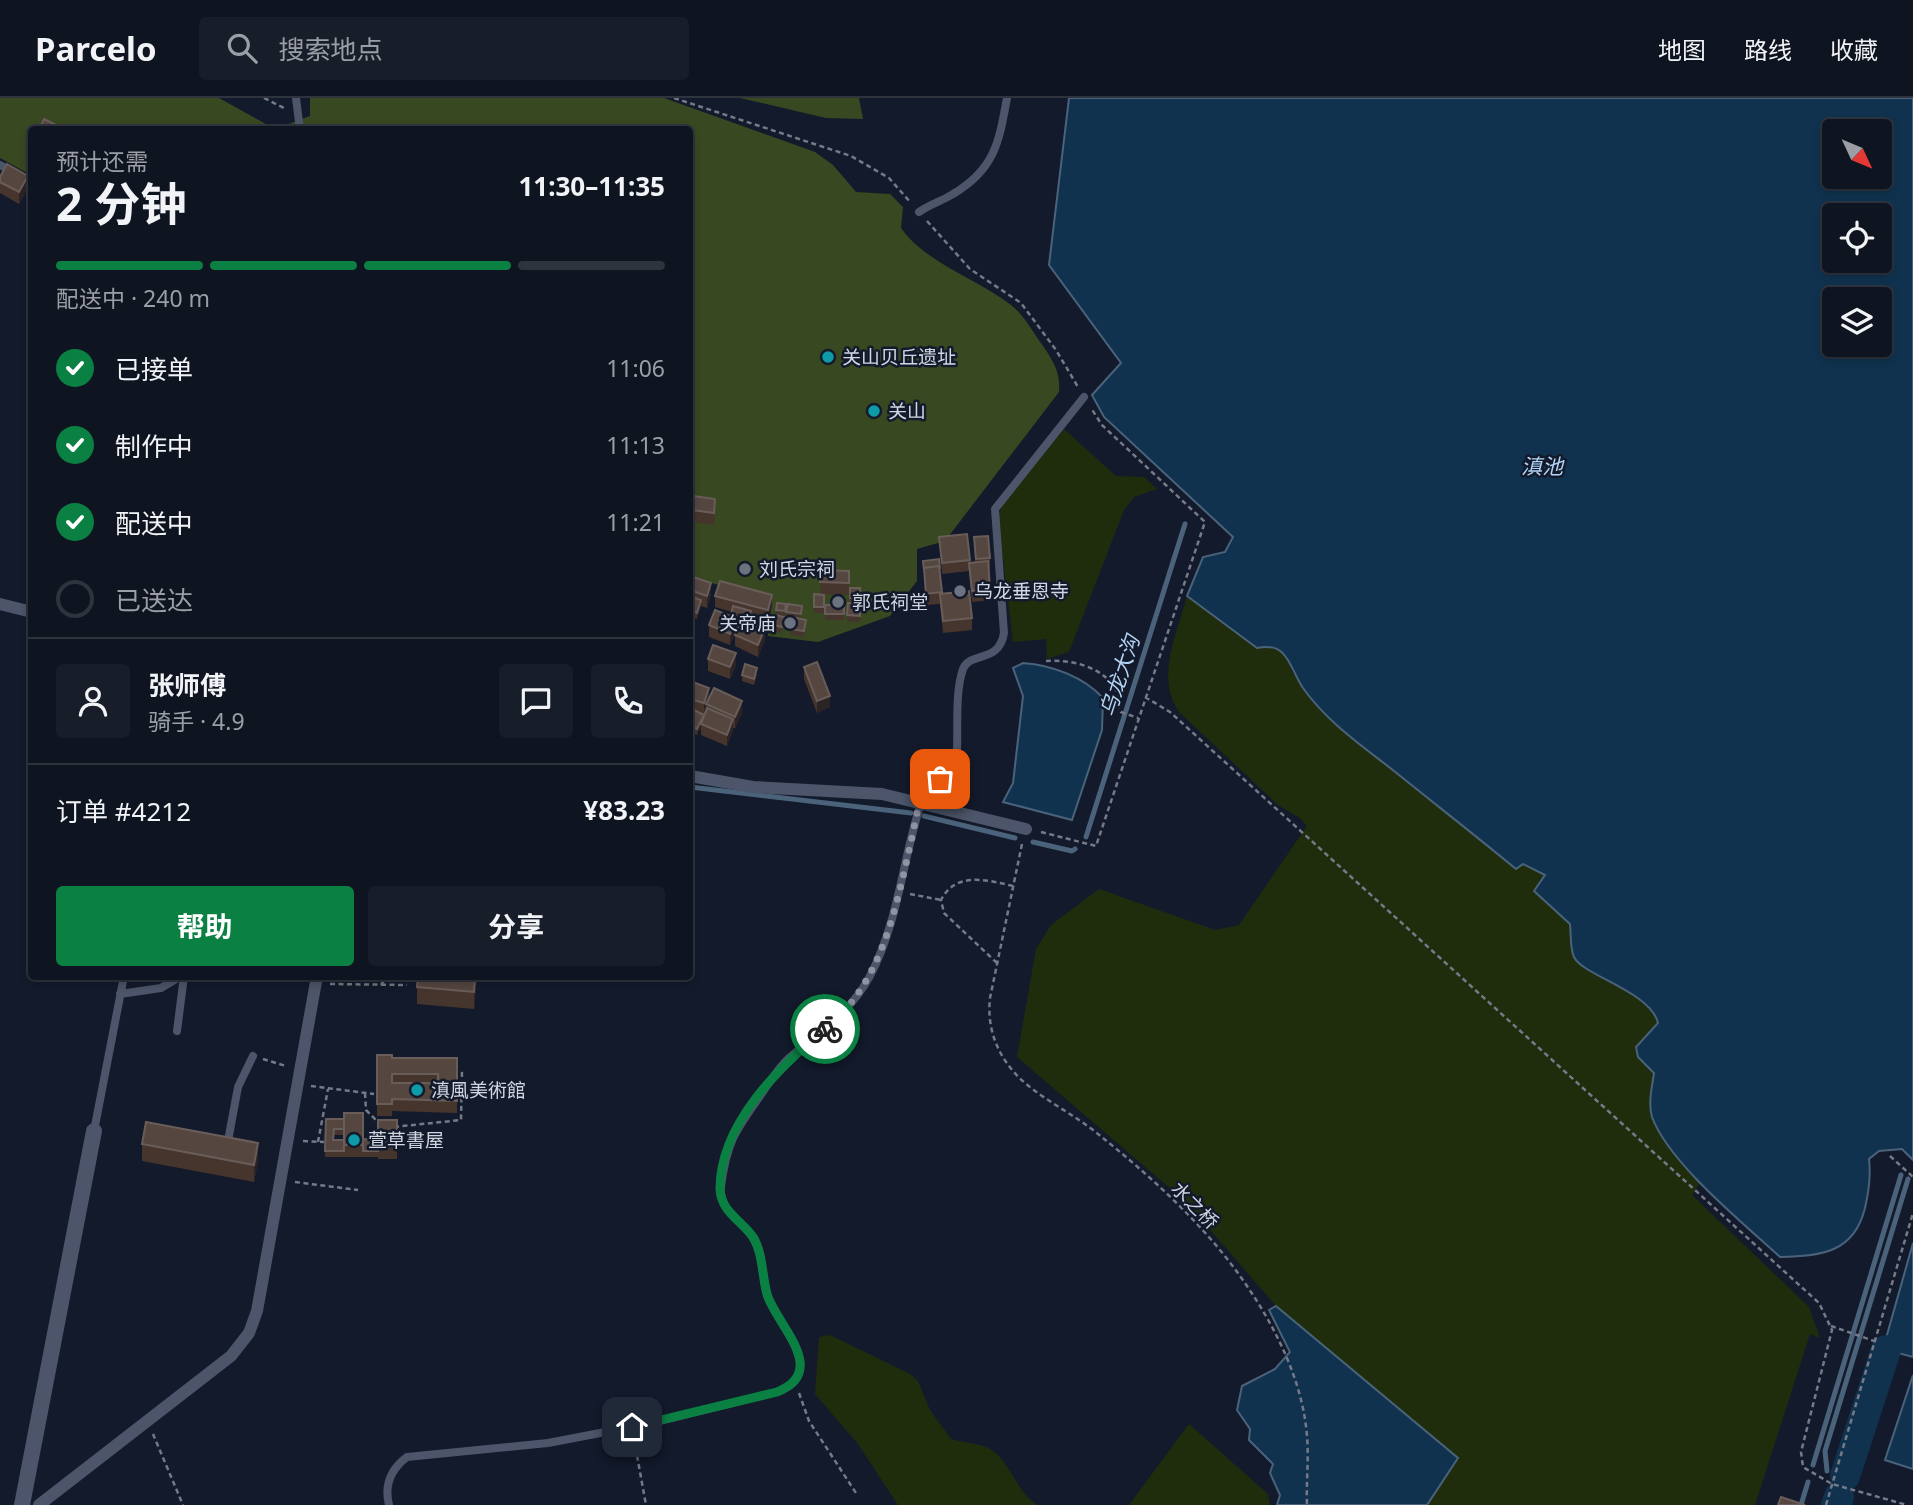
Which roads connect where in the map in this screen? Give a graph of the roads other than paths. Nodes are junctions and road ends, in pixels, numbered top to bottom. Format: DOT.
graph roads {
  1 [pos="296,98"];
  2 [pos="1007,98"];
  3 [pos="300,126"];
  4 [pos="0,165"];
  5 [pos="28,180"];
  6 [pos="919,212"];
  7 [pos="1084,397"];
  8 [pos="0,604"];
  9 [pos="28,611"];
  10 [pos="693,777"];
  11 [pos="951,782"];
  12 [pos="920,803"];
  13 [pos="946,808"];
  14 [pos="1026,829"];
  15 [pos="123,980"];
  16 [pos="175,980"];
  17 [pos="182,980"];
  18 [pos="316,980"];
  19 [pos="120,994"];
  20 [pos="177,1031"];
  21 [pos="253,1056"];
  22 [pos="94,1131"];
  23 [pos="215,1138"];
  24 [pos="22,1505"];
  25 [pos="39,1505"];
  26 [pos="389,1505"];
  1 -- 3 [label="lane"];
  2 -- 6 [label="lane"];
  4 -- 5 [label="lane"];
  7 -- 11 [label="lane"];
  8 -- 9 [label="street"];
  10 -- 12 [label="street"];
  11 -- 12 [label="lane"];
  11 -- 13 [label="lane"];
  12 -- 13 [label="street"];
  12 -- 26 [label="lane"];
  13 -- 14 [label="street"];
  15 -- 19 [label="lane"];
  16 -- 19 [label="lane"];
  17 -- 20 [label="lane"];
  18 -- 25 [label="street"];
  19 -- 22 [label="lane"];
  21 -- 23 [label="lane"];
  22 -- 24 [label="street"];
}
